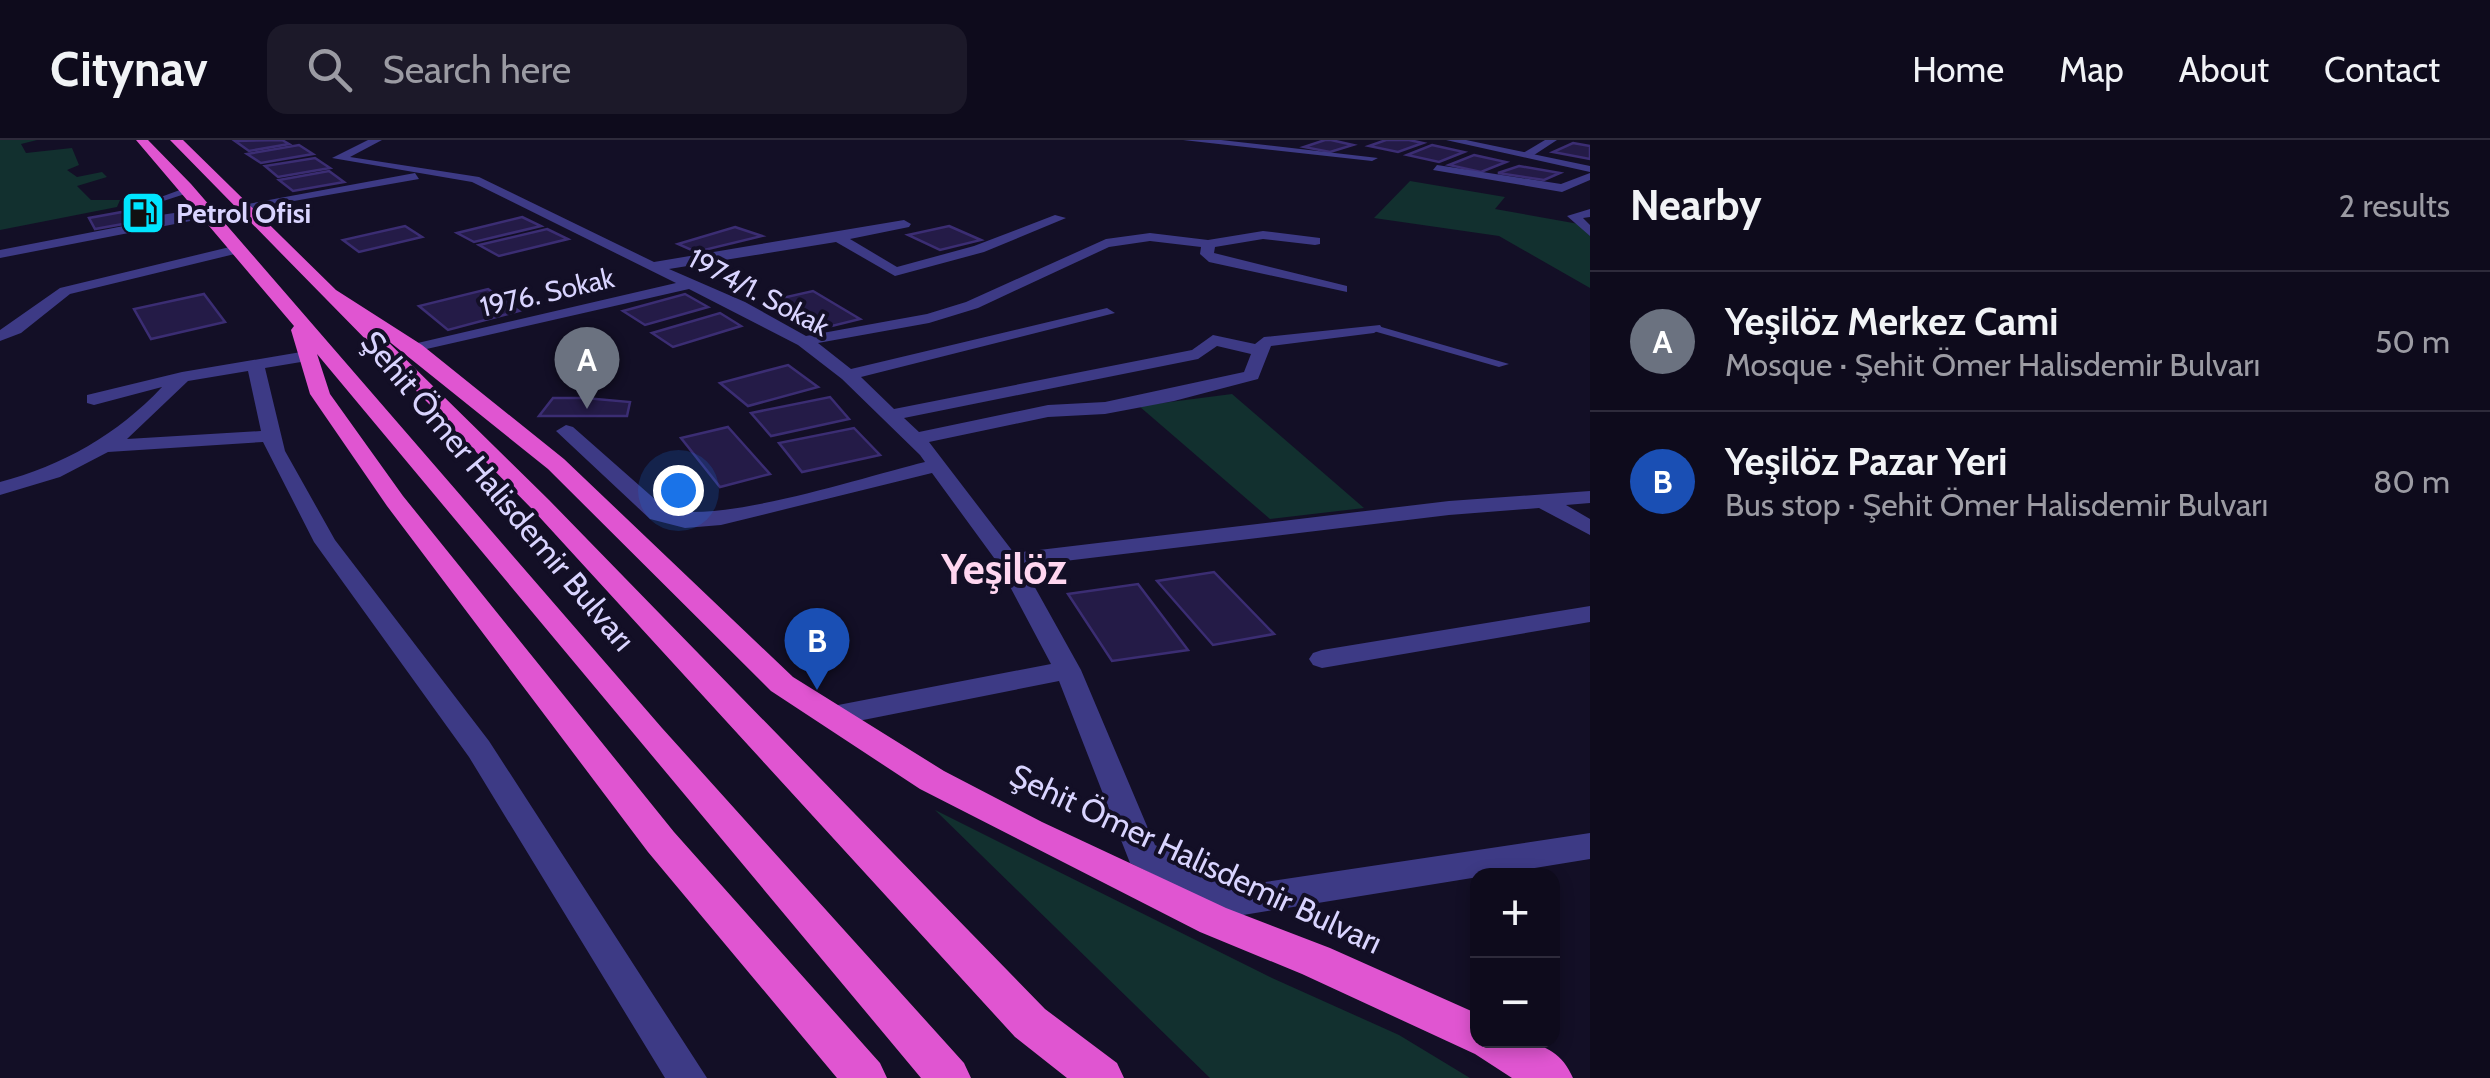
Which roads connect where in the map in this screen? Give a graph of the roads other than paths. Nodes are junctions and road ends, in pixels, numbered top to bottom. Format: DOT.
graph roads {
  1 [pos="142,140"];
  2 [pos="176,140"];
  3 [pos="376,140"];
  4 [pos="1188,140"];
  5 [pos="1451,140"];
  6 [pos="1552,140"];
  7 [pos="1205,141"];
  8 [pos="1528,155"];
  9 [pos="1372,158"];
  10 [pos="1437,168"];
  11 [pos="1590,173"];
  12 [pos="434,174"];
  13 [pos="1562,188"];
  14 [pos="188,190"];
  15 [pos="1590,202"];
  16 [pos="243,206"];
  17 [pos="206,213"];
  18 [pos="1590,213"];
  19 [pos="1060,218"];
  20 [pos="904,224"];
  21 [pos="1590,232"];
  22 [pos="838,238"];
  23 [pos="1315,241"];
  24 [pos="1208,244"];
  25 [pos="238,249"];
  26 [pos="0,254"];
  27 [pos="652,267"];
  28 [pos="690,284"];
  29 [pos="1342,289"];
  30 [pos="331,294"];
  31 [pos="0,313"];
  32 [pos="1107,313"];
  33 [pos="295,314"];
  34 [pos="1374,328"];
  35 [pos="8,333"];
  36 [pos="804,341"];
  37 [pos="415,349"];
  38 [pos="1261,351"];
  39 [pos="308,356"];
  40 [pos="255,364"];
  41 [pos="1504,364"];
  42 [pos="848,375"];
  43 [pos="182,377"];
  44 [pos="94,399"];
  45 [pos="890,414"];
  46 [pos="566,432"];
  47 [pos="271,436"];
  48 [pos="915,439"];
  49 [pos="106,446"];
  50 [pos="938,465"];
  51 [pos="0,489"];
  52 [pos="1590,497"];
  53 [pos="1543,501"];
  54 [pos="1590,528"];
  55 [pos="1008,561"];
  56 [pos="1590,614"];
  57 [pos="1322,659"];
  58 [pos="1068,670"];
  59 [pos="833,716"];
  60 [pos="1590,846"];
  61 [pos="1470,1031"];
  62 [pos="1503,1048"];
  63 [pos="686,1078"];
  64 [pos="864,1078"];
  65 [pos="949,1078"];
  66 [pos="1102,1078"];
  67 [pos="1552,1078"];
  1 -- 14 [label="highway, Şehit Ömer Halisdemir Bulvarı"];
  2 -- 16 [label="highway, Şehit Ömer Halisdemir Bulvarı"];
  3 -- 12 [label="street"];
  4 -- 7 [label="street"];
  5 -- 8 [label="street"];
  6 -- 8 [label="street"];
  7 -- 9 [label="street"];
  8 -- 11 [label="street"];
  10 -- 13 [label="street"];
  11 -- 13 [label="street"];
  12 -- 16 [label="street"];
  12 -- 27 [label="street, 1974/1. Sokak"];
  13 -- 15 [label="street"];
  14 -- 17 [label="highway, Şehit Ömer Halisdemir Bulvarı"];
  14 -- 17 [label="lane"];
  16 -- 30 [label="highway, Şehit Ömer Halisdemir Bulvarı"];
  17 -- 25 [label="highway, Şehit Ömer Halisdemir Bulvarı"];
  17 -- 26 [label="street"];
  18 -- 21 [label="street"];
  19 -- 22 [label="street"];
  20 -- 22 [label="street"];
  22 -- 27 [label="street"];
  23 -- 24 [label="street"];
  24 -- 29 [label="street"];
  24 -- 36 [label="street"];
  25 -- 33 [label="highway, Şehit Ömer Halisdemir Bulvarı"];
  25 -- 35 [label="street"];
  27 -- 28 [label="street, 1974/1. Sokak"];
  28 -- 36 [label="street, 1974/1. Sokak"];
  28 -- 37 [label="street, 1976. Sokak"];
  30 -- 37 [label="highway, Şehit Ömer Halisdemir Bulvarı"];
  30 -- 66 [label="highway, Şehit Ömer Halisdemir Bulvarı"];
  31 -- 35 [label="street"];
  32 -- 42 [label="street"];
  33 -- 39 [label="highway"];
  33 -- 65 [label="highway, Şehit Ömer Halisdemir Bulvarı"];
  34 -- 38 [label="street"];
  34 -- 41 [label="lane"];
  36 -- 42 [label="street, 1974/1. Sokak"];
  37 -- 59 [label="highway, Şehit Ömer Halisdemir Bulvarı"];
  38 -- 45 [label="street"];
  38 -- 48 [label="street"];
  39 -- 40 [label="street"];
  39 -- 64 [label="highway"];
  40 -- 43 [label="street"];
  40 -- 47 [label="street"];
  42 -- 45 [label="street, 1974/1. Sokak"];
  43 -- 44 [label="street"];
  43 -- 49 [label="street"];
  45 -- 48 [label="street, 1974/1. Sokak"];
  46 -- 50 [label="street"];
  47 -- 49 [label="street"];
  47 -- 63 [label="street"];
  48 -- 50 [label="street, 1974/1. Sokak"];
  49 -- 51 [label="street"];
  50 -- 55 [label="street, 1974/1. Sokak"];
  52 -- 53 [label="street"];
  53 -- 54 [label="street"];
  53 -- 55 [label="street"];
  55 -- 58 [label="street, 1974/1. Sokak"];
  56 -- 57 [label="street"];
  58 -- 59 [label="street"];
  58 -- 60 [label="street, 1974/1. Sokak"];
  59 -- 61 [label="highway, Şehit Ömer Halisdemir Bulvarı"];
  62 -- 67 [label="highway"];
}
